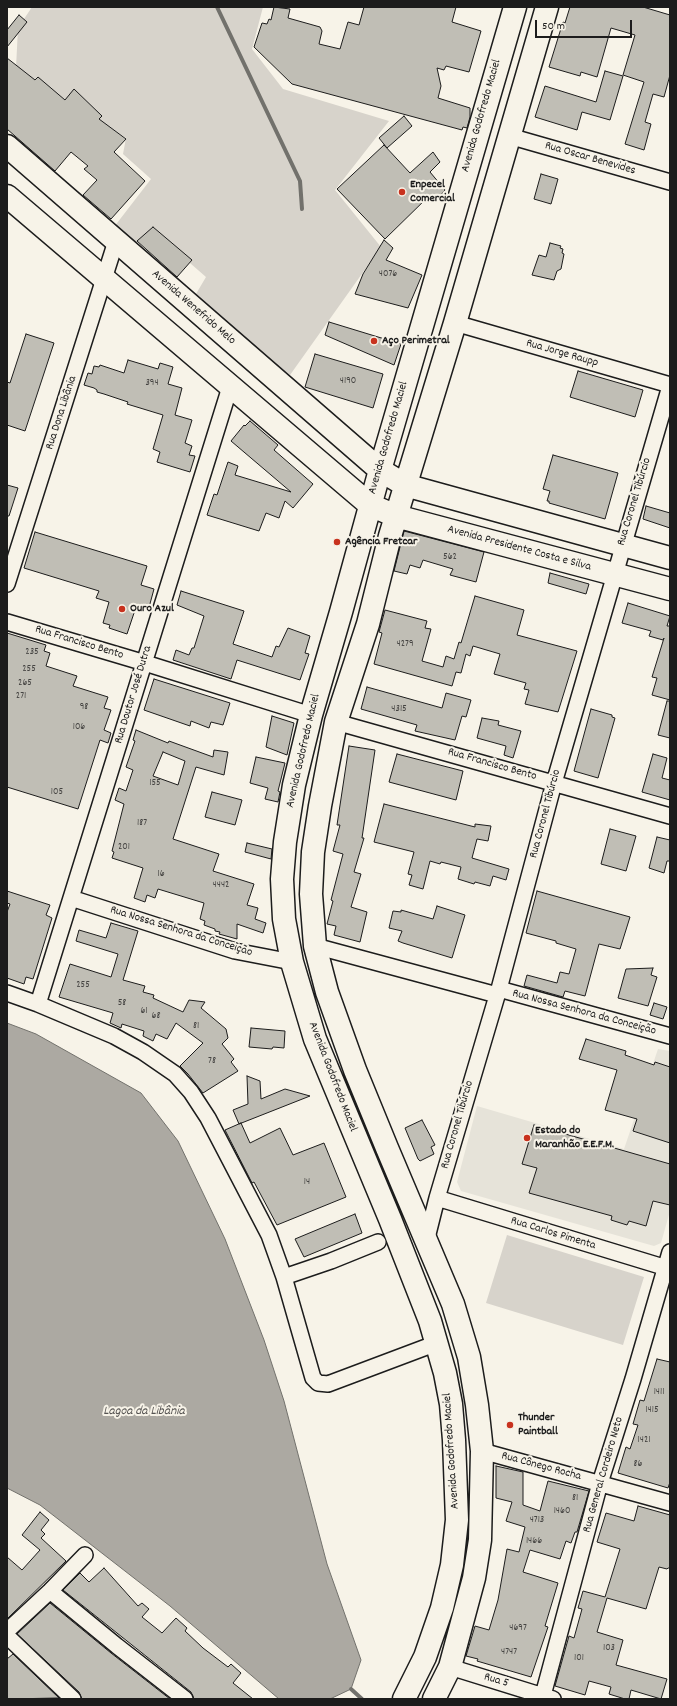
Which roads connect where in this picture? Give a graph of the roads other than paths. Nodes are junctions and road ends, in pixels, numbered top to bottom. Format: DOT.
graph roads {
  1 [pos="515,7"];
  2 [pos="547,7"];
  3 [pos="509,136"];
  4 [pos="7,146"];
  5 [pos="670,182"];
  6 [pos="7,196"];
  7 [pos="116,241"];
  8 [pos="105,279"];
  9 [pos="455,323"];
  10 [pos="670,386"];
  11 [pos="230,387"];
  12 [pos="380,470"];
  13 [pos="405,485"];
  14 [pos="370,506"];
  15 [pos="396,516"];
  16 [pos="622,545"];
  17 [pos="670,558"];
  18 [pos="614,574"];
  19 [pos="7,584"];
  20 [pos="670,590"];
  21 [pos="7,622"];
  22 [pos="144,663"];
  23 [pos="311,716"];
  24 [pos="336,722"];
  25 [pos="554,783"];
  26 [pos="670,816"];
  27 [pos="71,898"];
  28 [pos="315,946"];
  29 [pos="292,962"];
  30 [pos="498,992"];
  31 [pos="7,993"];
  32 [pos="38,1004"];
  33 [pos="670,1036"];
  34 [pos="437,1198"];
  35 [pos="378,1242"];
  36 [pos="426,1242"];
  37 [pos="670,1252"];
  38 [pos="668,1268"];
  39 [pos="284,1277"];
  40 [pos="437,1344"];
  41 [pos="482,1451"];
  42 [pos="600,1483"];
  43 [pos="670,1504"];
  44 [pos="85,1555"];
  45 [pos="50,1591"];
  46 [pos="7,1631"];
  47 [pos="7,1636"];
  48 [pos="450,1667"];
  49 [pos="546,1698"];
  50 [pos="73,1699"];
  51 [pos="185,1699"];
  52 [pos="404,1699"];
  53 [pos="434,1699"];
  1 -- 12 [label="main road, Avenida Godofredo Maciel"];
  2 -- 3 [label="main road, Avenida Godofredo Maciel"];
  3 -- 5 [label="street, Rua Oscar Benevides"];
  3 -- 9 [label="main road, Avenida Godofredo Maciel"];
  4 -- 7 [label="main road, Avenida Wenefrido Melo"];
  6 -- 8 [label="main road"];
  7 -- 8 [label="street, Rua Dona Libânia"];
  7 -- 12 [label="main road, Avenida Wenefrido Melo"];
  8 -- 11 [label="main road"];
  8 -- 19 [label="street, Rua Dona Libânia"];
  9 -- 10 [label="street, Rua Jorge Raupp"];
  9 -- 13 [label="main road, Avenida Godofredo Maciel"];
  10 -- 16 [label="street, Rua Coronel Tibúrcio"];
  11 -- 14 [label="main road"];
  11 -- 22 [label="street, Rua Doutor José Dutra"];
  12 -- 13 [label="main road"];
  12 -- 14 [label="main road, Avenida Godofredo Maciel"];
  13 -- 15 [label="main road, Avenida Godofredo Maciel"];
  13 -- 16 [label="main road"];
  14 -- 15 [label="main road, Avenida Presidente Costa e Silva"];
  14 -- 23 [label="main road, Avenida Godofredo Maciel"];
  15 -- 18 [label="main road, Avenida Presidente Costa e Silva"];
  15 -- 24 [label="main road, Avenida Godofredo Maciel"];
  16 -- 17 [label="main road"];
  16 -- 18 [label="street, Rua Coronel Tibúrcio"];
  18 -- 20 [label="main road, Avenida Presidente Costa e Silva"];
  18 -- 25 [label="street, Rua Coronel Tibúrcio"];
  21 -- 22 [label="street, Rua Francisco Bento"];
  22 -- 23 [label="street, Rua Francisco Bento"];
  22 -- 27 [label="street, Rua Doutor José Dutra"];
  23 -- 29 [label="main road, Avenida Godofredo Maciel"];
  24 -- 25 [label="street, Rua Francisco Bento"];
  24 -- 28 [label="main road, Avenida Godofredo Maciel"];
  25 -- 26 [label="street, Rua Francisco Bento"];
  25 -- 30 [label="street, Rua Coronel Tibúrcio"];
  27 -- 29 [label="street, Rua Nossa Senhora da Conceição"];
  27 -- 32 [label="street, Rua Doutor José Dutra"];
  28 -- 30 [label="street, Rua Nossa Senhora da Conceição"];
  28 -- 36 [label="main road, Avenida Godofredo Maciel"];
  29 -- 40 [label="main road, Avenida Godofredo Maciel"];
  30 -- 33 [label="street, Rua Nossa Senhora da Conceição"];
  30 -- 34 [label="street, Rua Coronel Tibúrcio"];
  31 -- 32 [label="street"];
  32 -- 39 [label="street"];
  34 -- 36 [label="street, Rua Coronel Tibúrcio"];
  34 -- 38 [label="street, Rua Carlos Pimenta"];
  35 -- 39 [label="street"];
  36 -- 41 [label="main road, Avenida Godofredo Maciel"];
  37 -- 38 [label="street, Rua General Cordeiro Neto"];
  38 -- 42 [label="street, Rua General Cordeiro Neto"];
  39 -- 40 [label="street"];
  40 -- 52 [label="main road, Avenida Godofredo Maciel"];
  41 -- 42 [label="street, Rua Cônego Rocha"];
  41 -- 48 [label="main road, Avenida Godofredo Maciel"];
  42 -- 43 [label="street, Rua Cônego Rocha"];
  42 -- 49 [label="street, Rua General Cordeiro Neto"];
  44 -- 45 [label="street"];
  45 -- 46 [label="street"];
  45 -- 51 [label="street"];
  47 -- 50 [label="street"];
  48 -- 49 [label="street, Rua 5"];
  48 -- 53 [label="main road, Avenida Godofredo Maciel"];
}
